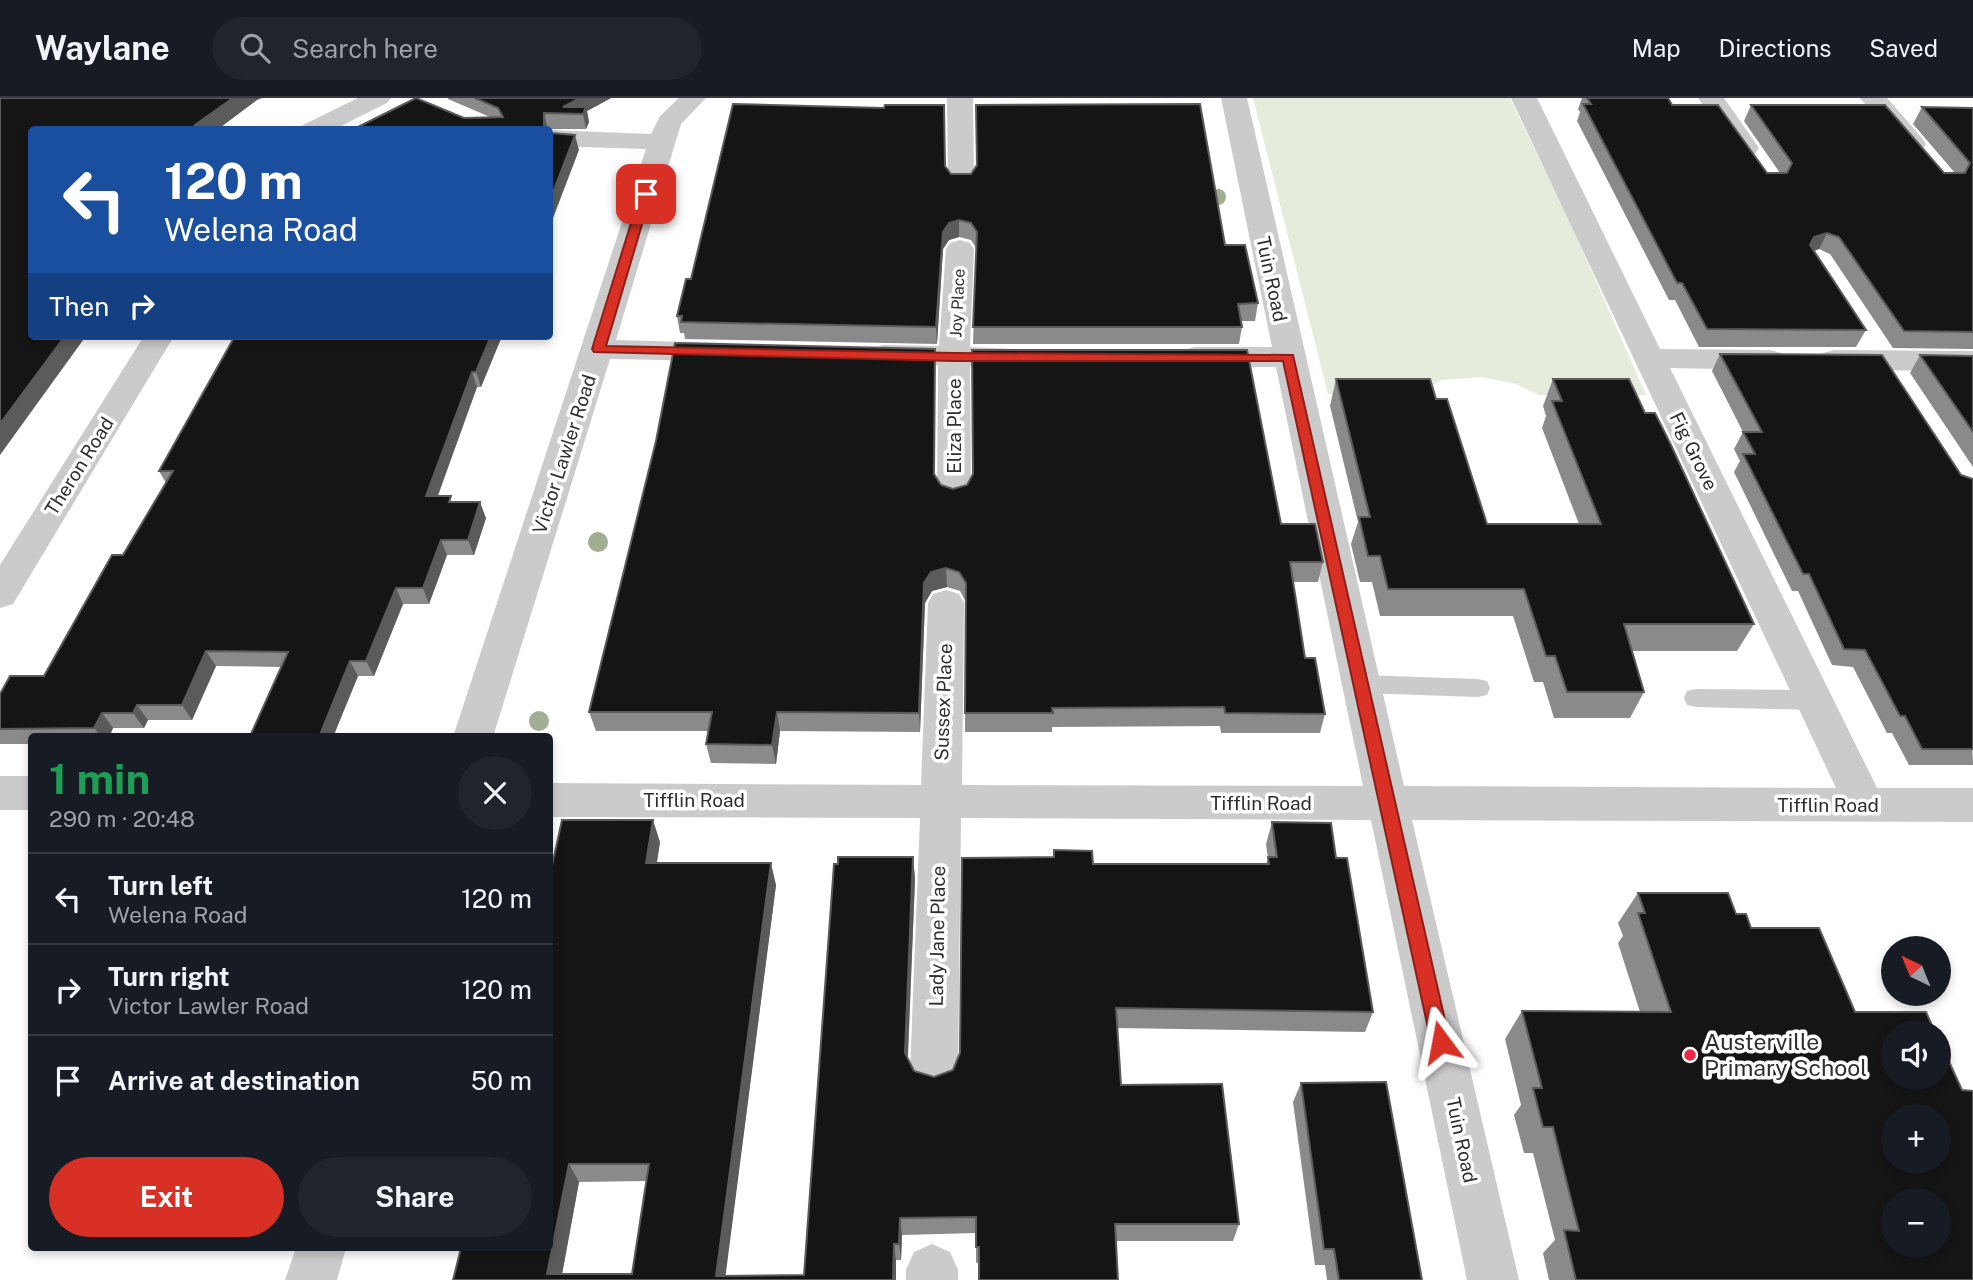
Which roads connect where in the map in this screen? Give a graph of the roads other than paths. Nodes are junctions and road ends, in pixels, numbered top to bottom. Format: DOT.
graph roads {
  1 [pos="378,98"];
  2 [pos="693,98"];
  3 [pos="960,98"];
  4 [pos="1234,98"];
  5 [pos="1524,98"];
  6 [pos="1711,98"];
  7 [pos="1873,98"];
  8 [pos="320,126"];
  9 [pos="553,138"];
  10 [pos="661,142"];
  11 [pos="1927,160"];
  12 [pos="1762,170"];
  13 [pos="961,182"];
  14 [pos="960,249"];
  15 [pos="1861,328"];
  16 [pos="157,340"];
  17 [pos="598,349"];
  18 [pos="749,352"];
  19 [pos="858,355"];
  20 [pos="954,357"];
  21 [pos="1052,357"];
  22 [pos="1163,357"];
  23 [pos="1289,357"];
  24 [pos="1650,359"];
  25 [pos="1882,361"];
  26 [pos="1973,361"];
  27 [pos="1904,394"];
  28 [pos="954,494"];
  29 [pos="0,595"];
  30 [pos="946,603"];
  31 [pos="1362,684"];
  32 [pos="1478,688"];
  33 [pos="1696,698"];
  34 [pos="1814,700"];
  35 [pos="474,733"];
  36 [pos="0,793"];
  37 [pos="28,793"];
  38 [pos="553,800"];
  39 [pos="940,800"];
  40 [pos="1388,804"];
  41 [pos="1865,805"];
  42 [pos="1973,805"];
  43 [pos="934,1072"];
  44 [pos="320,1251"];
  45 [pos="311,1280"];
  46 [pos="1493,1280"];
  1 -- 8 [label="street"];
  2 -- 10 [label="street, Victor Lawler Road"];
  3 -- 13 [label="street"];
  4 -- 23 [label="street, Tuin Road"];
  5 -- 24 [label="street, Fig Grove"];
  6 -- 12 [label="street"];
  7 -- 11 [label="street"];
  9 -- 10 [label="street"];
  10 -- 17 [label="street, Victor Lawler Road"];
  14 -- 20 [label="street, Joy Place"];
  15 -- 25 [label="street"];
  16 -- 29 [label="street, Theron Road"];
  17 -- 18 [label="street"];
  17 -- 35 [label="street, Victor Lawler Road"];
  19 -- 20 [label="street"];
  20 -- 21 [label="street"];
  20 -- 28 [label="street, Eliza Place"];
  22 -- 23 [label="street"];
  23 -- 31 [label="street, Tuin Road"];
  24 -- 25 [label="street"];
  24 -- 34 [label="street, Fig Grove"];
  25 -- 26 [label="street"];
  25 -- 27 [label="street"];
  30 -- 39 [label="street, Sussex Place"];
  31 -- 32 [label="lane"];
  31 -- 40 [label="street, Tuin Road"];
  33 -- 34 [label="lane"];
  34 -- 41 [label="street, Fig Grove"];
  36 -- 37 [label="street"];
  38 -- 39 [label="street, Tifflin Road"];
  39 -- 40 [label="street, Tifflin Road"];
  39 -- 43 [label="street, Lady Jane Place"];
  40 -- 41 [label="street, Tifflin Road"];
  40 -- 46 [label="street, Tuin Road"];
  41 -- 42 [label="street, Tifflin Road"];
  44 -- 45 [label="street"];
}
